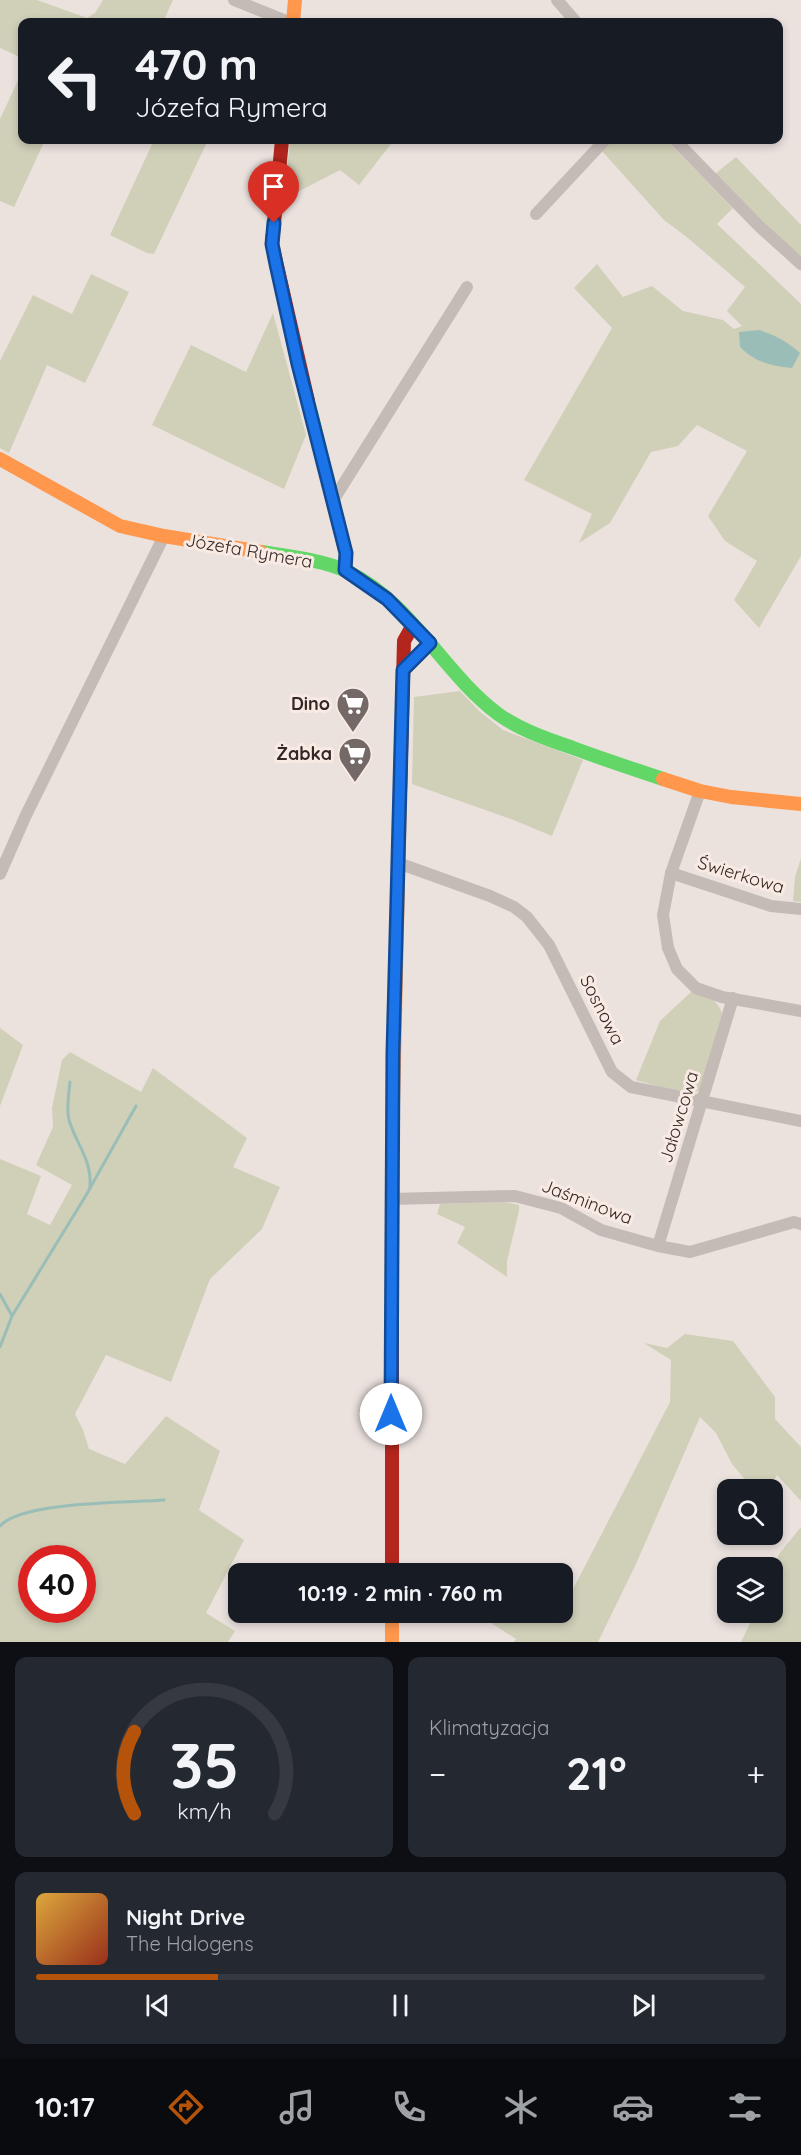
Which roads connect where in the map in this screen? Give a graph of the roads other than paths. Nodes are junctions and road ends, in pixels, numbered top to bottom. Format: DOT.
graph roads {
  1 [pos="234,0"];
  2 [pos="295,0"];
  3 [pos="556,0"];
  4 [pos="281,18"];
  5 [pos="292,18"];
  6 [pos="572,18"];
  7 [pos="282,144"];
  8 [pos="601,144"];
  9 [pos="679,144"];
  10 [pos="536,214"];
  11 [pos="801,264"];
  12 [pos="466,287"];
  13 [pos="0,459"];
  14 [pos="334,499"];
  15 [pos="164,536"];
  16 [pos="345,570"];
  17 [pos="413,624"];
  18 [pos="430,643"];
  19 [pos="403,670"];
  20 [pos="700,791"];
  21 [pos="801,804"];
  22 [pos="398,863"];
  23 [pos="671,873"];
  24 [pos="0,874"];
  25 [pos="801,909"];
  26 [pos="733,998"];
  27 [pos="800,1009"];
  28 [pos="703,1103"];
  29 [pos="801,1121"];
  30 [pos="392,1199"];
  31 [pos="801,1224"];
  32 [pos="658,1246"];
  33 [pos="392,1563"];
  34 [pos="392,1623"];
  35 [pos="392,1642"];
  1 -- 4 [label="street"];
  2 -- 5 [label="street"];
  3 -- 6 [label="street"];
  7 -- 14 [label="street"];
  8 -- 10 [label="street"];
  9 -- 11 [label="street"];
  12 -- 14 [label="street"];
  13 -- 15 [label="street, Józefa Rymera"];
  14 -- 16 [label="street"];
  15 -- 16 [label="street, Józefa Rymera"];
  15 -- 24 [label="street"];
  16 -- 17 [label="street, Józefa Rymera"];
  17 -- 18 [label="street, Józefa Rymera"];
  17 -- 19 [label="street"];
  18 -- 19 [label="street"];
  18 -- 20 [label="street, Józefa Rymera"];
  19 -- 22 [label="street"];
  20 -- 21 [label="street, Józefa Rymera"];
  20 -- 23 [label="street"];
  22 -- 28 [label="street, Sosnowa"];
  22 -- 30 [label="street"];
  23 -- 25 [label="street, Świerkowa"];
  23 -- 26 [label="street"];
  26 -- 27 [label="street"];
  26 -- 28 [label="street, Jałowcowa"];
  28 -- 29 [label="street, Sosnowa"];
  28 -- 32 [label="street, Jałowcowa"];
  30 -- 32 [label="street, Jaśminowa"];
  30 -- 33 [label="street"];
  31 -- 32 [label="street, Jaśminowa"];
  34 -- 35 [label="street"];
}
